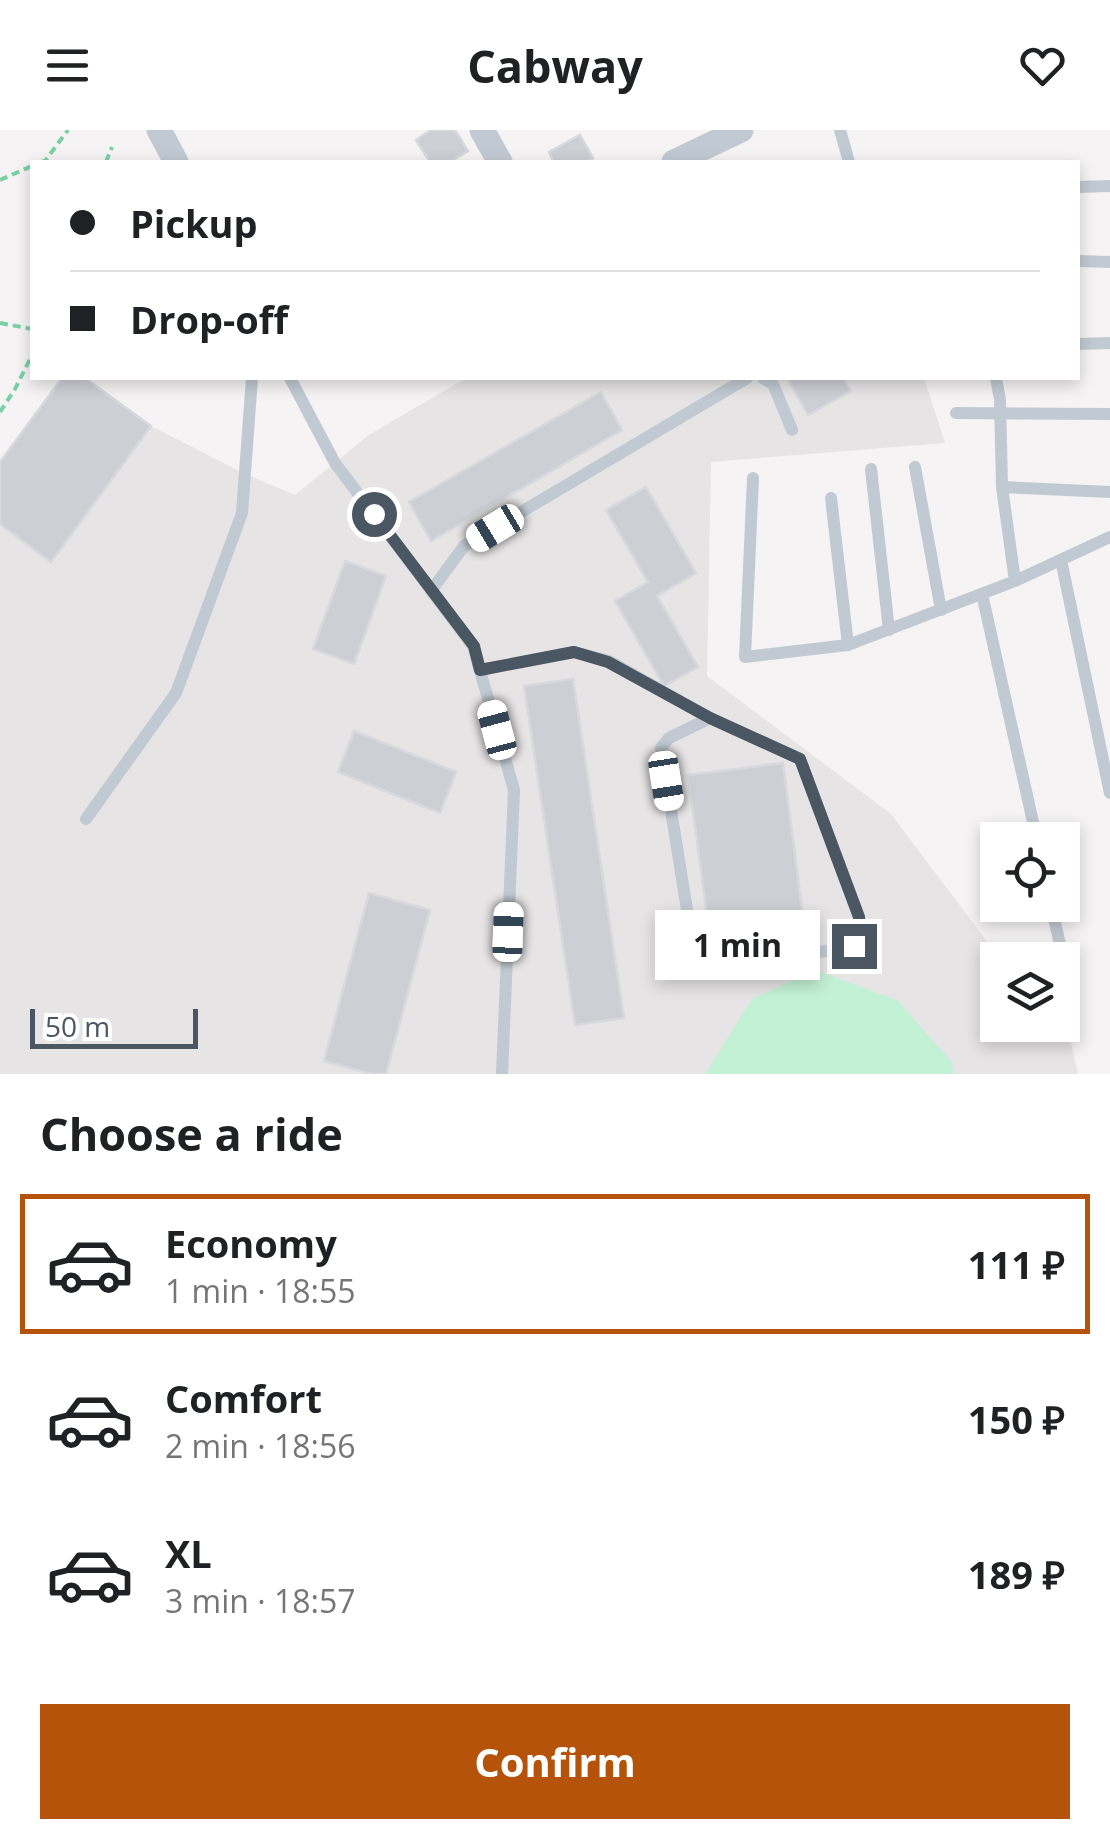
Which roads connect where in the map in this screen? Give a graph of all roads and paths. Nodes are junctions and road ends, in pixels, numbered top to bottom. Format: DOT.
graph roads {
  1 [pos="68,130"];
  2 [pos="159,130"];
  3 [pos="482,130"];
  4 [pos="740,130"];
  5 [pos="840,130"];
  6 [pos="112,147"];
  7 [pos="45,160"];
  8 [pos="107,160"];
  9 [pos="175,160"];
  10 [pos="499,160"];
  11 [pos="678,160"];
  12 [pos="848,160"];
  13 [pos="30,167"];
  14 [pos="0,180"];
  15 [pos="1110,186"];
  16 [pos="1080,187"];
  17 [pos="1080,260"];
  18 [pos="1110,262"];
  19 [pos="0,323"];
  20 [pos="30,329"];
  21 [pos="1110,343"];
  22 [pos="1080,344"];
  23 [pos="30,359"];
  24 [pos="252,380"];
  25 [pos="291,380"];
  26 [pos="744,380"];
  27 [pos="767,380"];
  28 [pos="996,380"];
  29 [pos="0,412"];
  30 [pos="956,413"];
  31 [pos="1000,413"];
  32 [pos="1110,414"];
  33 [pos="792,430"];
  34 [pos="916,467"];
  35 [pos="872,470"];
  36 [pos="753,478"];
  37 [pos="1002,487"];
  38 [pos="1110,492"];
  39 [pos="832,498"];
  40 [pos="1110,537"];
  41 [pos="1061,560"];
  42 [pos="1014,581"];
  43 [pos="432,591"];
  44 [pos="982,594"];
  45 [pos="942,610"];
  46 [pos="889,630"];
  47 [pos="848,645"];
  48 [pos="480,670"];
  49 [pos="710,718"];
  50 [pos="1110,793"];
  51 [pos="86,819"];
  52 [pos="1033,822"];
  53 [pos="502,1074"];
  1 -- 7 [label="path"];
  2 -- 9 [label="street"];
  3 -- 10 [label="street"];
  4 -- 11 [label="street"];
  5 -- 12 [label="lane"];
  6 -- 8 [label="path"];
  13 -- 14 [label="path"];
  15 -- 16 [label="lane"];
  17 -- 18 [label="lane"];
  19 -- 20 [label="path"];
  21 -- 22 [label="lane"];
  23 -- 29 [label="path"];
  24 -- 51 [label="lane"];
  25 -- 43 [label="lane"];
  26 -- 43 [label="lane"];
  27 -- 33 [label="lane"];
  28 -- 31 [label="lane"];
  30 -- 31 [label="lane"];
  31 -- 32 [label="lane"];
  31 -- 37 [label="lane"];
  34 -- 45 [label="lane"];
  35 -- 46 [label="lane"];
  36 -- 47 [label="lane"];
  37 -- 38 [label="lane"];
  37 -- 42 [label="lane"];
  39 -- 47 [label="lane"];
  40 -- 41 [label="lane"];
  41 -- 42 [label="lane"];
  41 -- 50 [label="lane"];
  42 -- 44 [label="lane"];
  43 -- 48 [label="lane"];
  44 -- 45 [label="lane"];
  44 -- 52 [label="lane"];
  45 -- 46 [label="lane"];
  46 -- 47 [label="lane"];
  48 -- 49 [label="lane"];
  48 -- 53 [label="lane"];
  49 -- 49 [label="lane"];
}
